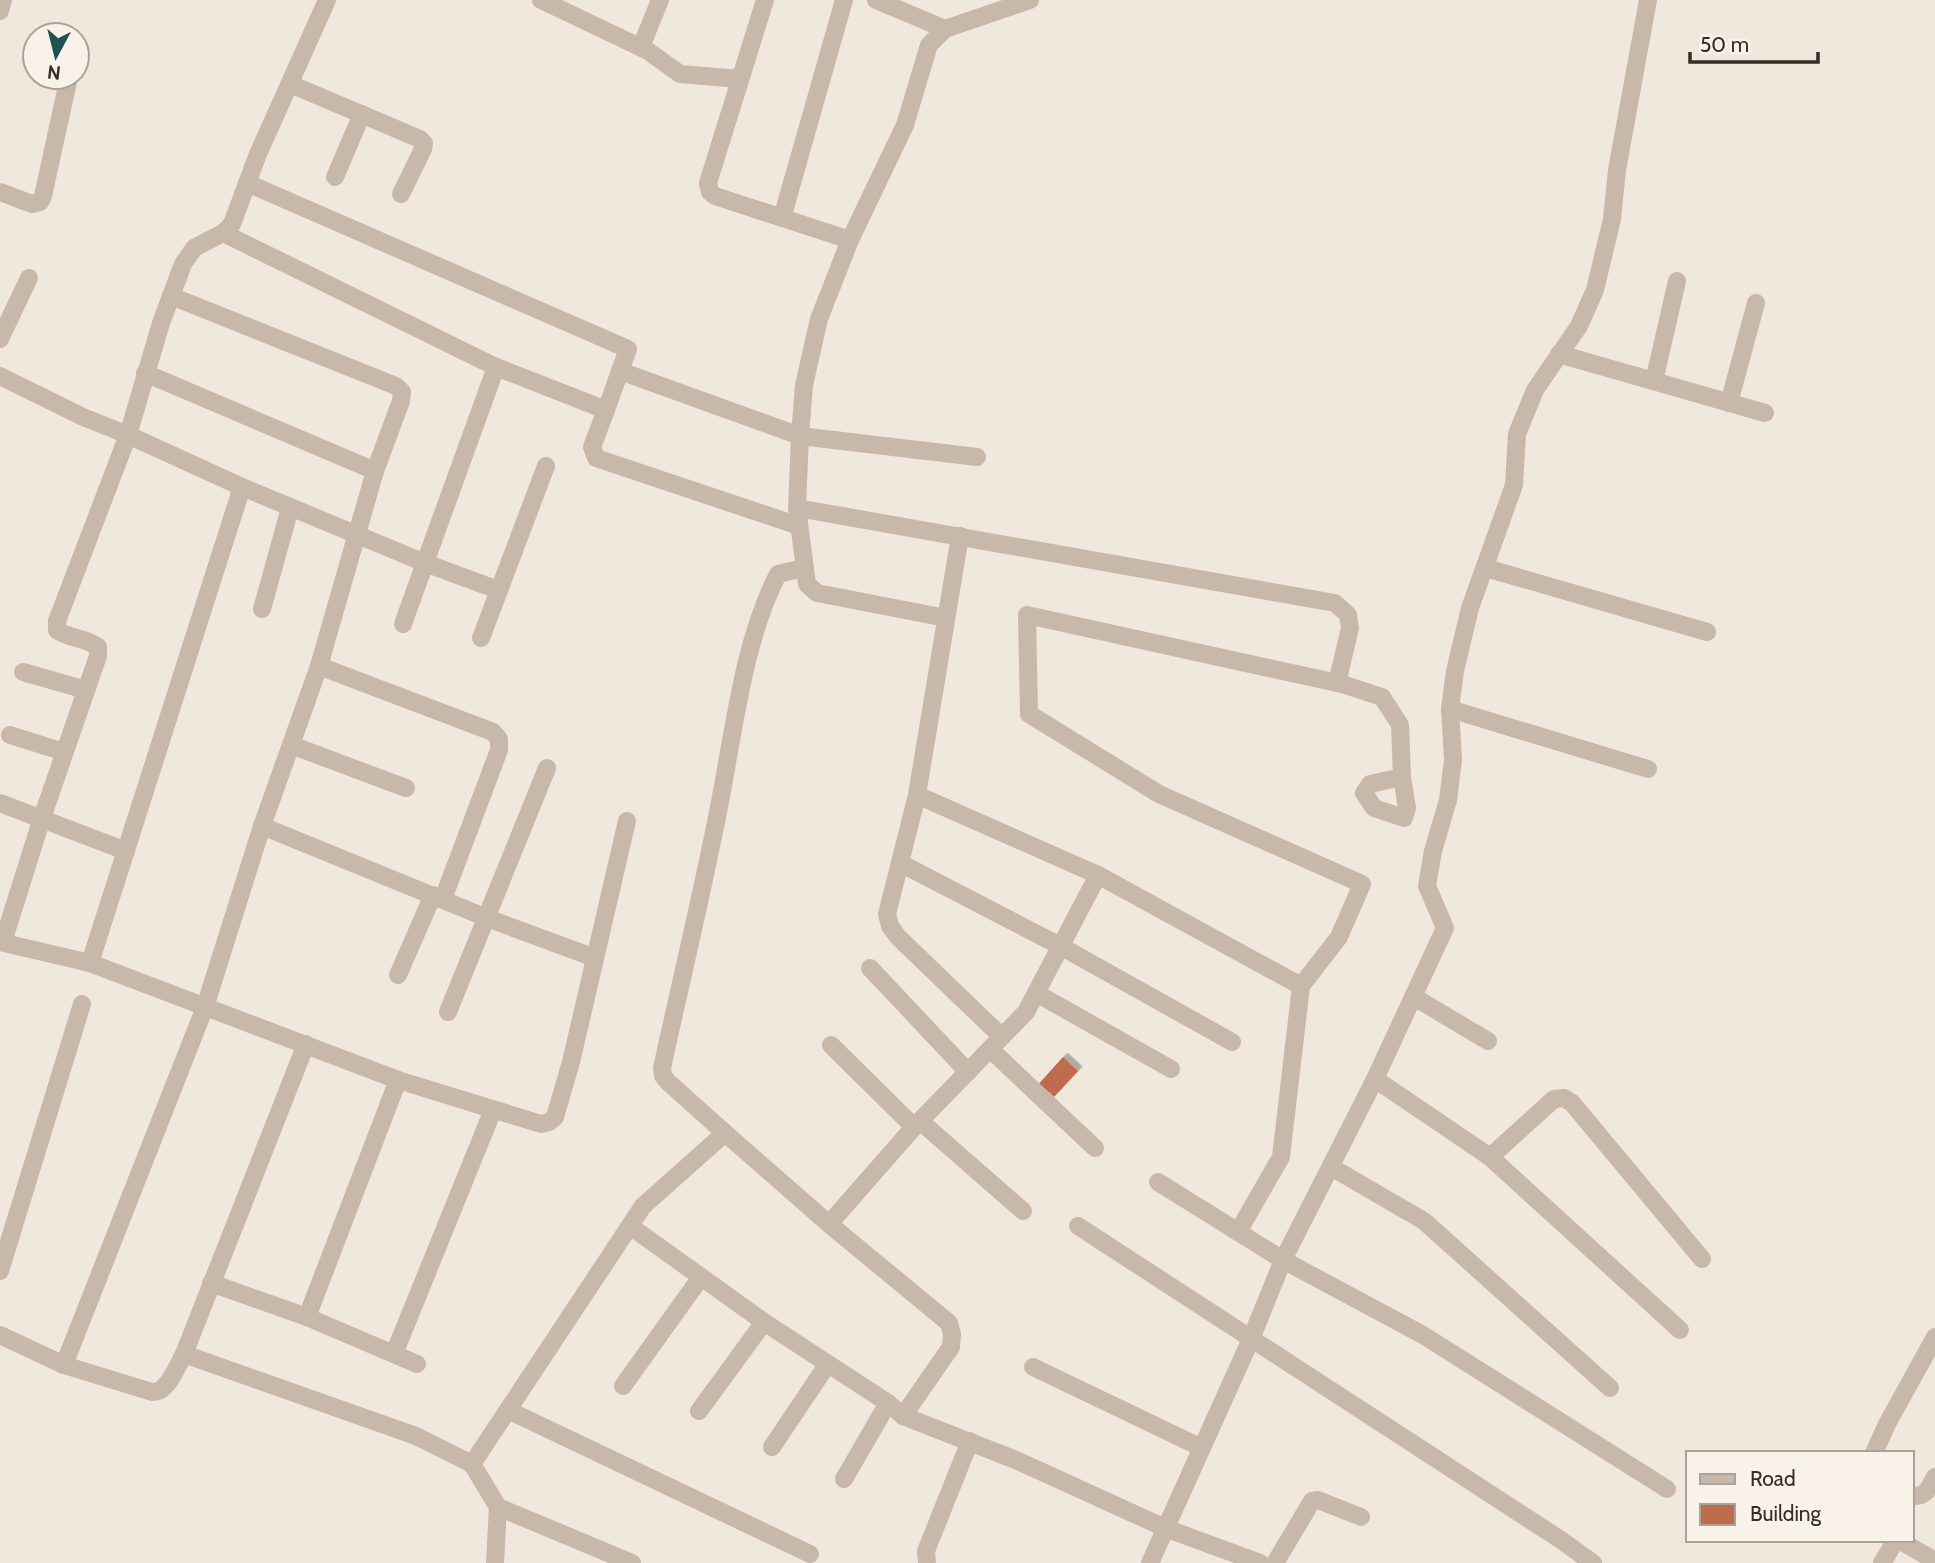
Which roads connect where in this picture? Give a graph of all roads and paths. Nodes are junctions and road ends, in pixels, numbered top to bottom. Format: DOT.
graph roads {
  1 [pos="3,0"];
  2 [pos="327,0"];
  3 [pos="541,0"];
  4 [pos="660,0"];
  5 [pos="765,0"];
  6 [pos="844,0"];
  7 [pos="876,0"];
  8 [pos="1030,0"];
  9 [pos="1648,0"];
  10 [pos="0,10"];
  11 [pos="945,29"];
  12 [pos="641,47"];
  13 [pos="740,79"];
  14 [pos="290,84"];
  15 [pos="66,91"];
  16 [pos="362,114"];
  17 [pos="335,177"];
  18 [pos="247,183"];
  19 [pos="0,192"];
  20 [pos="401,194"];
  21 [pos="782,218"];
  22 [pos="223,233"];
  23 [pos="850,240"];
  24 [pos="29,278"];
  25 [pos="1677,281"];
  26 [pos="171,296"];
  27 [pos="1756,303"];
  28 [pos="6,309"];
  29 [pos="0,338"];
  30 [pos="1559,354"];
  31 [pos="496,367"];
  32 [pos="620,371"];
  33 [pos="145,373"];
  34 [pos="0,376"];
  35 [pos="1654,382"];
  36 [pos="1730,403"];
  37 [pos="606,410"];
  38 [pos="1765,413"];
  39 [pos="128,435"];
  40 [pos="800,436"];
  41 [pos="976,457"];
  42 [pos="546,466"];
  43 [pos="375,471"];
  44 [pos="242,487"];
  45 [pos="290,508"];
  46 [pos="797,508"];
  47 [pos="799,526"];
  48 [pos="356,535"];
  49 [pos="960,536"];
  50 [pos="425,563"];
  51 [pos="803,568"];
  52 [pos="1486,568"];
  53 [pos="498,590"];
  54 [pos="262,609"];
  55 [pos="946,618"];
  56 [pos="403,624"];
  57 [pos="1707,632"];
  58 [pos="481,638"];
  59 [pos="319,666"];
  60 [pos="23,672"];
  61 [pos="1337,683"];
  62 [pos="86,690"];
  63 [pos="1450,709"];
  64 [pos="10,735"];
  65 [pos="291,745"];
  66 [pos="64,752"];
  67 [pos="547,768"];
  68 [pos="1648,769"];
  69 [pos="1402,777"];
  70 [pos="406,789"];
  71 [pos="917,795"];
  72 [pos="0,803"];
  73 [pos="41,818"];
  74 [pos="626,821"];
  75 [pos="262,826"];
  76 [pos="126,851"];
  77 [pos="900,863"];
  78 [pos="1098,876"];
  79 [pos="438,897"];
  80 [pos="487,919"];
  81 [pos="1,942"];
  82 [pos="1062,947"];
  83 [pos="596,958"];
  84 [pos="90,963"];
  85 [pos="870,968"];
  86 [pos="398,975"];
  87 [pos="1301,986"];
  88 [pos="1037,993"];
  89 [pos="1414,997"];
  90 [pos="82,1003"];
  91 [pos="205,1007"];
  92 [pos="448,1012"];
  93 [pos="1232,1041"];
  94 [pos="1488,1041"];
  95 [pos="996,1043"];
  96 [pos="306,1044"];
  97 [pos="831,1045"];
  98 [pos="1171,1069"];
  99 [pos="968,1072"];
  100 [pos="1375,1079"];
  101 [pos="398,1080"];
  102 [pos="493,1110"];
  103 [pos="917,1124"];
  104 [pos="726,1133"];
  105 [pos="1095,1148"];
  106 [pos="1490,1157"];
  107 [pos="1331,1167"];
  108 [pos="1158,1182"];
  109 [pos="1024,1211"];
  110 [pos="829,1224"];
  111 [pos="630,1226"];
  112 [pos="1078,1226"];
  113 [pos="1238,1232"];
  114 [pos="1702,1259"];
  115 [pos="1283,1260"];
  116 [pos="0,1271"];
  117 [pos="701,1277"];
  118 [pos="211,1283"];
  119 [pos="307,1317"];
  120 [pos="764,1322"];
  121 [pos="1680,1330"];
  122 [pos="0,1335"];
  123 [pos="1935,1337"];
  124 [pos="1251,1339"];
  125 [pos="184,1354"];
  126 [pos="394,1354"];
  127 [pos="417,1364"];
  128 [pos="64,1365"];
  129 [pos="827,1365"];
  130 [pos="1033,1367"];
  131 [pos="623,1385"];
  132 [pos="1610,1388"];
  133 [pos="888,1403"];
  134 [pos="508,1410"];
  135 [pos="699,1411"];
  136 [pos="903,1416"];
  137 [pos="970,1441"];
  138 [pos="772,1447"];
  139 [pos="1202,1448"];
  140 [pos="1875,1451"];
  141 [pos="472,1464"];
  142 [pos="1935,1477"];
  143 [pos="844,1479"];
  144 [pos="1667,1489"];
  145 [pos="1914,1496"];
  146 [pos="498,1507"];
  147 [pos="1361,1517"];
  148 [pos="1165,1528"];
  149 [pos="1897,1542"];
  150 [pos="1902,1542"];
  151 [pos="810,1554"];
  152 [pos="1935,1561"];
  153 [pos="495,1563"];
  154 [pos="632,1563"];
  155 [pos="927,1563"];
  156 [pos="1150,1563"];
  157 [pos="1260,1563"];
  158 [pos="1275,1563"];
  159 [pos="1593,1563"];
  160 [pos="1882,1563"];
  1 -- 10 [label="street"];
  2 -- 14 [label="street"];
  3 -- 12 [label="street"];
  4 -- 12 [label="street"];
  5 -- 13 [label="street"];
  6 -- 21 [label="street"];
  7 -- 11 [label="street"];
  8 -- 11 [label="street"];
  9 -- 30 [label="street"];
  11 -- 23 [label="street"];
  12 -- 13 [label="street"];
  13 -- 21 [label="street"];
  14 -- 16 [label="street"];
  14 -- 18 [label="street"];
  15 -- 19 [label="street"];
  16 -- 17 [label="street"];
  16 -- 20 [label="street"];
  18 -- 22 [label="street"];
  18 -- 32 [label="street"];
  21 -- 23 [label="street"];
  22 -- 26 [label="street"];
  22 -- 31 [label="street"];
  23 -- 40 [label="street"];
  24 -- 28 [label="street"];
  25 -- 35 [label="street"];
  26 -- 33 [label="street"];
  26 -- 43 [label="street"];
  27 -- 36 [label="street"];
  28 -- 29 [label="street"];
  30 -- 35 [label="street"];
  30 -- 52 [label="street"];
  31 -- 37 [label="street"];
  31 -- 50 [label="street"];
  32 -- 37 [label="street"];
  32 -- 40 [label="street"];
  33 -- 39 [label="street"];
  33 -- 43 [label="street"];
  34 -- 39 [label="street"];
  35 -- 36 [label="street"];
  36 -- 38 [label="street"];
  37 -- 47 [label="street"];
  39 -- 44 [label="street"];
  39 -- 62 [label="street"];
  40 -- 41 [label="street"];
  40 -- 46 [label="street"];
  42 -- 53 [label="street"];
  43 -- 48 [label="street"];
  44 -- 45 [label="street"];
  44 -- 76 [label="street"];
  45 -- 48 [label="street"];
  45 -- 54 [label="street"];
  46 -- 47 [label="street"];
  46 -- 49 [label="street"];
  47 -- 51 [label="street"];
  48 -- 50 [label="street"];
  48 -- 59 [label="street"];
  49 -- 55 [label="street"];
  49 -- 61 [label="street"];
  50 -- 53 [label="street"];
  50 -- 56 [label="street"];
  51 -- 55 [label="street"];
  51 -- 104 [label="street"];
  52 -- 57 [label="street"];
  52 -- 63 [label="street"];
  53 -- 58 [label="street"];
  55 -- 71 [label="street"];
  59 -- 65 [label="street"];
  59 -- 79 [label="street"];
  60 -- 62 [label="street"];
  61 -- 69 [label="street"];
  61 -- 87 [label="street"];
  62 -- 66 [label="street"];
  63 -- 68 [label="street"];
  63 -- 89 [label="street"];
  64 -- 66 [label="street"];
  65 -- 70 [label="street"];
  65 -- 75 [label="street"];
  66 -- 73 [label="street"];
  67 -- 80 [label="street"];
  71 -- 77 [label="street"];
  71 -- 78 [label="street"];
  72 -- 73 [label="street"];
  73 -- 76 [label="street"];
  73 -- 81 [label="street"];
  74 -- 83 [label="street"];
  75 -- 79 [label="street"];
  75 -- 91 [label="street"];
  76 -- 84 [label="street"];
  77 -- 82 [label="street"];
  77 -- 95 [label="street"];
  78 -- 82 [label="street"];
  78 -- 87 [label="street"];
  79 -- 80 [label="street"];
  79 -- 86 [label="street"];
  80 -- 83 [label="street"];
  80 -- 92 [label="street"];
  81 -- 84 [label="street"];
  82 -- 88 [label="street"];
  82 -- 93 [label="street"];
  83 -- 102 [label="street"];
  84 -- 91 [label="street"];
  85 -- 99 [label="street"];
  87 -- 113 [label="street"];
  88 -- 95 [label="street"];
  88 -- 98 [label="street"];
  89 -- 94 [label="street"];
  89 -- 100 [label="street"];
  90 -- 116 [label="street"];
  91 -- 96 [label="street"];
  91 -- 128 [label="street"];
  95 -- 99 [label="street"];
  95 -- 105 [label="street"];
  96 -- 101 [label="street"];
  96 -- 118 [label="street"];
  97 -- 103 [label="street"];
  99 -- 103 [label="street"];
  100 -- 106 [label="street"];
  100 -- 107 [label="street"];
  101 -- 102 [label="street"];
  101 -- 119 [label="street"];
  102 -- 126 [label="street"];
  103 -- 109 [label="street"];
  103 -- 110 [label="street"];
  104 -- 110 [label="street"];
  104 -- 111 [label="street"];
  106 -- 114 [label="street"];
  106 -- 121 [label="street"];
  107 -- 115 [label="street"];
  107 -- 132 [label="street"];
  108 -- 113 [label="street"];
  110 -- 136 [label="street"];
  111 -- 117 [label="street"];
  111 -- 134 [label="street"];
  112 -- 124 [label="street"];
  113 -- 115 [label="street"];
  115 -- 124 [label="street"];
  115 -- 144 [label="street"];
  117 -- 120 [label="street"];
  117 -- 131 [label="street"];
  118 -- 119 [label="street"];
  118 -- 125 [label="street"];
  119 -- 126 [label="street"];
  120 -- 129 [label="street"];
  120 -- 135 [label="street"];
  122 -- 128 [label="street"];
  123 -- 140 [label="street"];
  124 -- 139 [label="street"];
  124 -- 159 [label="street"];
  125 -- 128 [label="street"];
  125 -- 141 [label="street"];
  126 -- 127 [label="street"];
  129 -- 133 [label="street"];
  129 -- 138 [label="street"];
  130 -- 139 [label="street"];
  133 -- 136 [label="street"];
  133 -- 143 [label="street"];
  134 -- 141 [label="street"];
  134 -- 151 [label="street"];
  136 -- 137 [label="street"];
  137 -- 148 [label="street"];
  137 -- 155 [label="street"];
  139 -- 148 [label="street"];
  141 -- 146 [label="street"];
  142 -- 145 [label="street"];
  146 -- 153 [label="street"];
  146 -- 154 [label="street"];
  147 -- 158 [label="street"];
  148 -- 156 [label="street"];
  148 -- 157 [label="street"];
  149 -- 160 [label="street"];
  150 -- 152 [label="street"];
}
